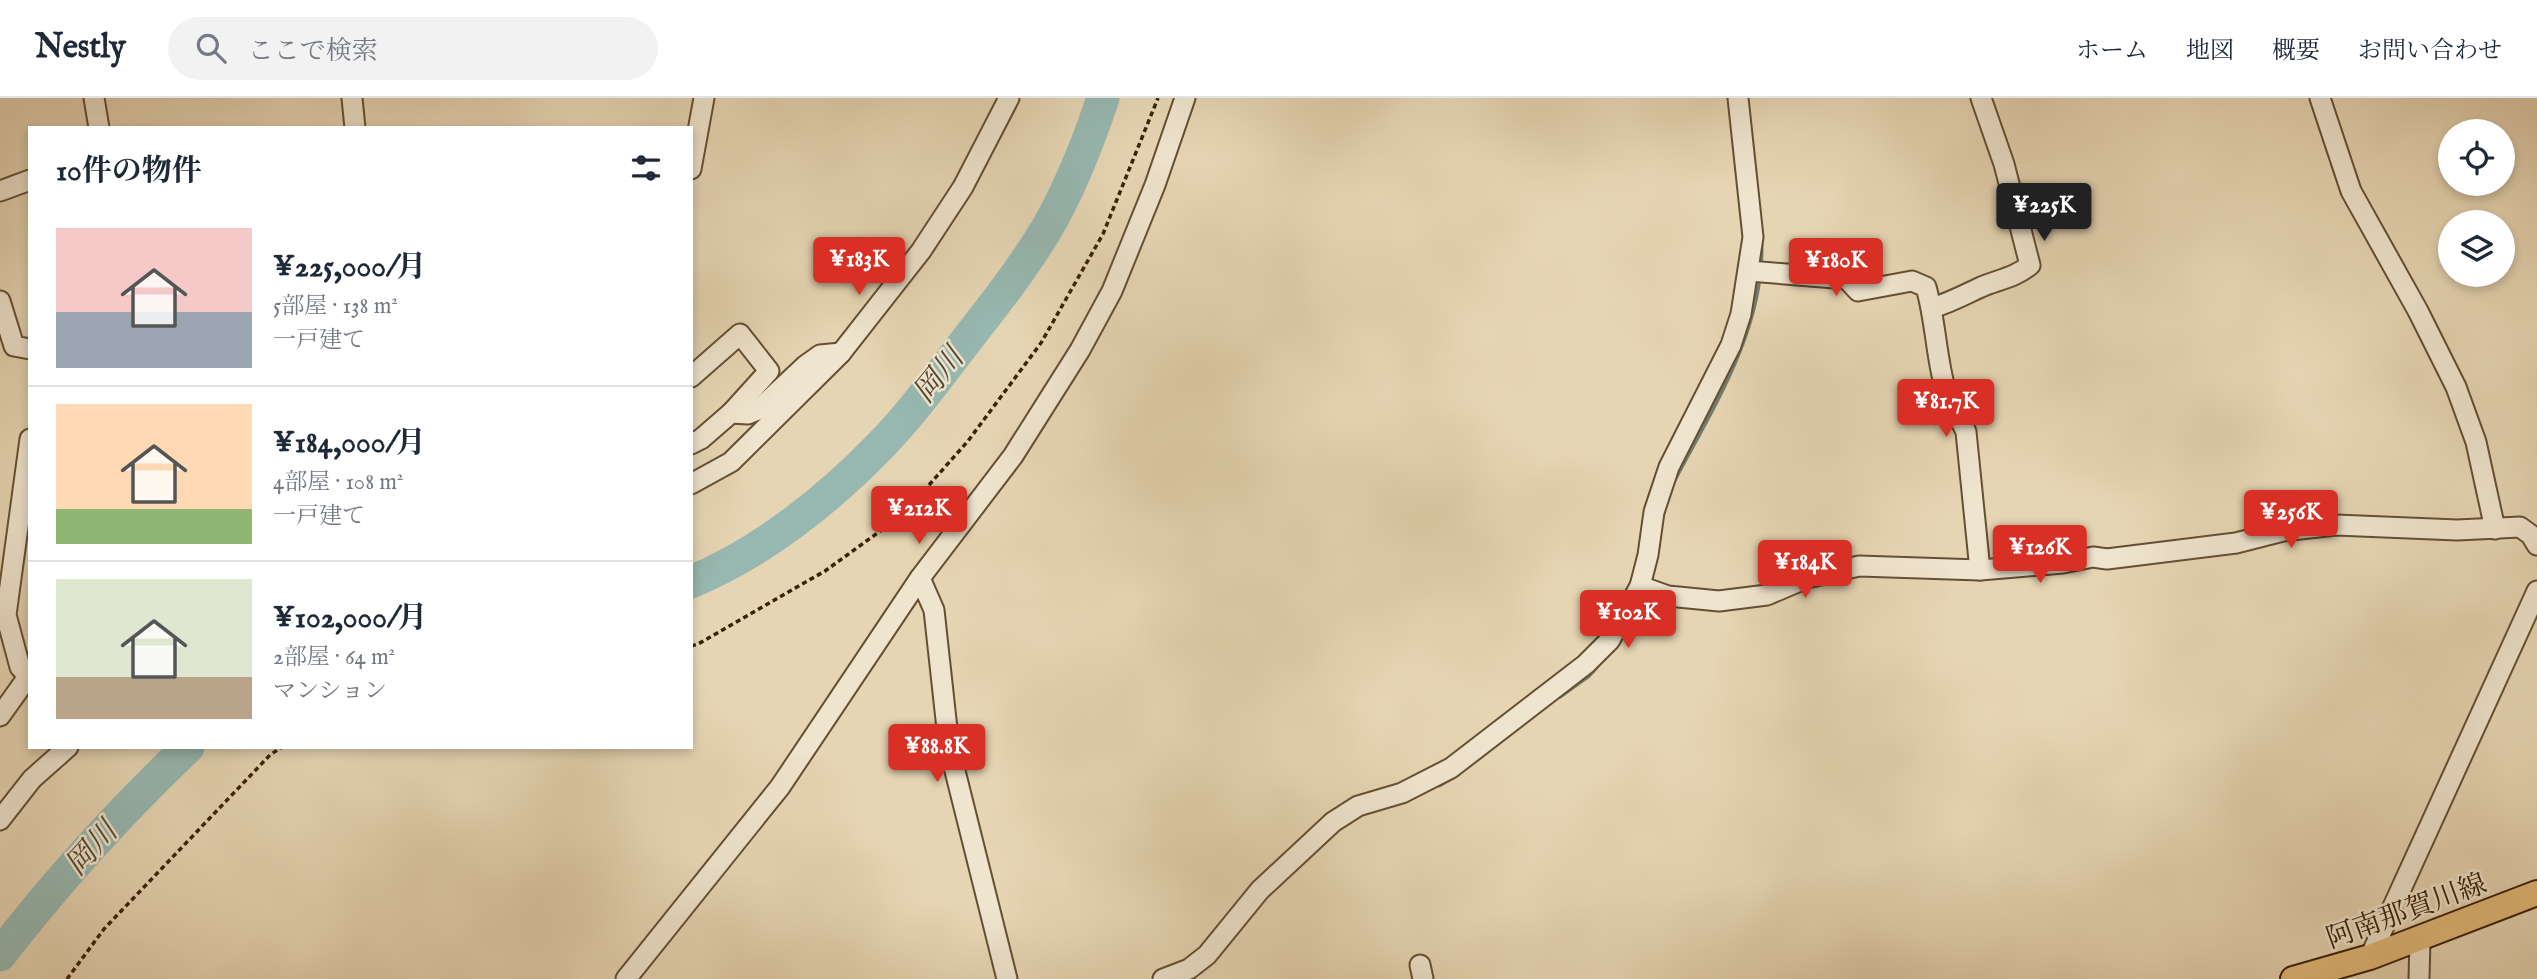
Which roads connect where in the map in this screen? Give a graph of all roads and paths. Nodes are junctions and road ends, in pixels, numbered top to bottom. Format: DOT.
graph roads {
  1 [pos="94,98"];
  2 [pos="352,98"];
  3 [pos="705,98"];
  4 [pos="1009,98"];
  5 [pos="1158,98"];
  6 [pos="1185,98"];
  7 [pos="1738,98"];
  8 [pos="1981,98"];
  9 [pos="2320,98"];
  10 [pos="99,126"];
  11 [pos="355,126"];
  12 [pos="693,159"];
  13 [pos="28,181"];
  14 [pos="0,191"];
  15 [pos="1749,271"];
  16 [pos="0,301"];
  17 [pos="1932,308"];
  18 [pos="28,349"];
  19 [pos="841,353"];
  20 [pos="693,375"];
  21 [pos="731,413"];
  22 [pos="693,443"];
  23 [pos="28,454"];
  24 [pos="693,483"];
  25 [pos="2495,529"];
  26 [pos="2537,545"];
  27 [pos="1980,570"];
  28 [pos="920,578"];
  29 [pos="1640,586"];
  30 [pos="2537,591"];
  31 [pos="693,645"];
  32 [pos="28,674"];
  33 [pos="28,676"];
  34 [pos="0,716"];
  35 [pos="66,749"];
  36 [pos="279,749"];
  37 [pos="0,820"];
  38 [pos="2537,893"];
  39 [pos="2420,939"];
  40 [pos="2370,957"];
  41 [pos="67,979"];
  42 [pos="626,979"];
  43 [pos="1007,979"];
  44 [pos="1163,979"];
  45 [pos="2293,979"];
  46 [pos="2419,979"];
  1 -- 10 [label="street"];
  2 -- 11 [label="street"];
  3 -- 12 [label="street"];
  4 -- 19 [label="street"];
  5 -- 31 [label="path"];
  6 -- 28 [label="street"];
  7 -- 15 [label="street"];
  8 -- 17 [label="street"];
  9 -- 25 [label="street"];
  13 -- 14 [label="street"];
  15 -- 17 [label="street"];
  15 -- 29 [label="street"];
  16 -- 18 [label="street"];
  17 -- 27 [label="street"];
  19 -- 21 [label="street"];
  19 -- 24 [label="street"];
  20 -- 21 [label="street"];
  21 -- 22 [label="street"];
  23 -- 32 [label="street"];
  25 -- 26 [label="street"];
  25 -- 27 [label="street"];
  27 -- 29 [label="street"];
  28 -- 42 [label="street"];
  28 -- 43 [label="street"];
  29 -- 44 [label="street"];
  30 -- 40 [label="street"];
  33 -- 34 [label="street"];
  35 -- 37 [label="street"];
  36 -- 41 [label="path"];
  38 -- 39 [label="main road, 阿南那賀川線"];
  39 -- 40 [label="main road, 阿南那賀川線"];
  39 -- 46 [label="street"];
  40 -- 45 [label="main road, 阿南那賀川線"];
}
